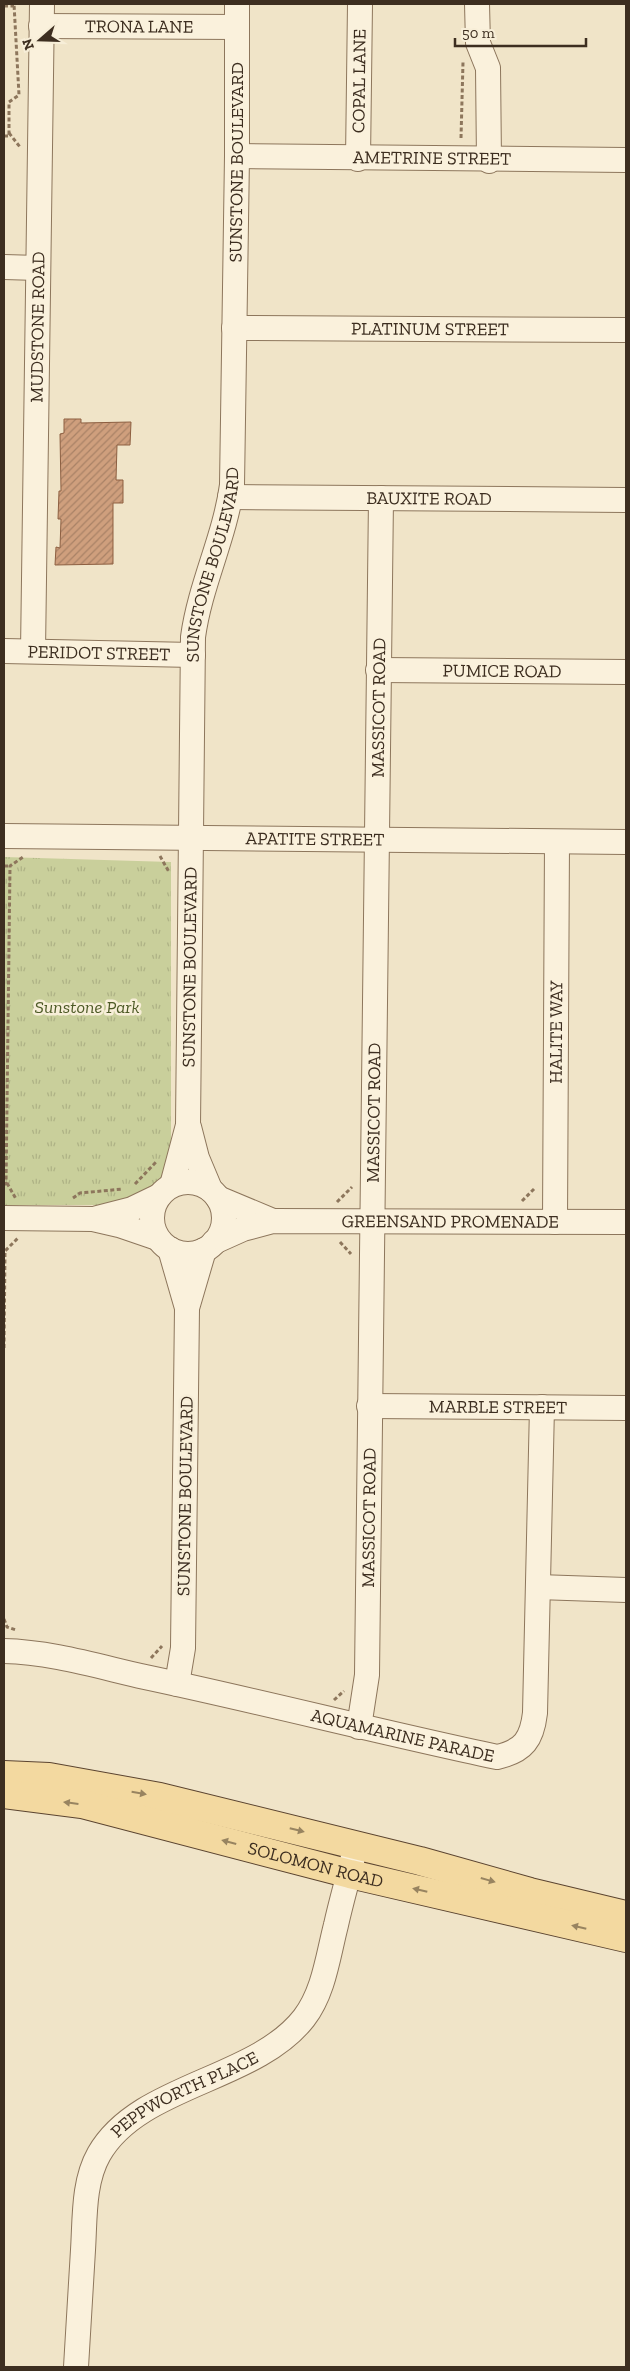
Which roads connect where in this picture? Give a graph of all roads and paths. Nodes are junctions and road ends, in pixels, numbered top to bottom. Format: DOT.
graph roads {
  1 [pos="360,4"];
  2 [pos="478,4"];
  3 [pos="14,5"];
  4 [pos="4,6"];
  5 [pos="42,15"];
  6 [pos="237,15"];
  7 [pos="463,52"];
  8 [pos="4,136"];
  9 [pos="452,140"];
  10 [pos="461,140"];
  11 [pos="488,150"];
  12 [pos="237,156"];
  13 [pos="358,159"];
  14 [pos="626,160"];
  15 [pos="4,267"];
  16 [pos="38,268"];
  17 [pos="234,328"];
  18 [pos="626,330"];
  19 [pos="230,497"];
  20 [pos="381,498"];
  21 [pos="626,500"];
  22 [pos="4,651"];
  23 [pos="33,651"];
  24 [pos="193,655"];
  25 [pos="378,670"];
  26 [pos="626,672"];
  27 [pos="4,836"];
  28 [pos="192,838"];
  29 [pos="376,841"];
  30 [pos="557,842"];
  31 [pos="626,842"];
  32 [pos="24,855"];
  33 [pos="4,866"];
  34 [pos="10,866"];
  35 [pos="188,1125"];
  36 [pos="154,1165"];
  37 [pos="170,1182"];
  38 [pos="4,1184"];
  39 [pos="372,1185"];
  40 [pos="556,1188"];
  41 [pos="214,1194"];
  42 [pos="334,1204"];
  43 [pos="519,1204"];
  44 [pos="4,1218"];
  45 [pos="93,1219"];
  46 [pos="273,1221"];
  47 [pos="372,1221"];
  48 [pos="555,1222"];
  49 [pos="626,1222"];
  50 [pos="24,1233"];
  51 [pos="333,1236"];
  52 [pos="164,1244"];
  53 [pos="209,1246"];
  54 [pos="351,1263"];
  55 [pos="4,1266"];
  56 [pos="187,1308"];
  57 [pos="4,1348"];
  58 [pos="368,1406"];
  59 [pos="542,1408"];
  60 [pos="626,1408"];
  61 [pos="538,1587"];
  62 [pos="626,1590"];
  63 [pos="4,1620"];
  64 [pos="20,1632"];
  65 [pos="166,1641"];
  66 [pos="4,1651"];
  67 [pos="146,1663"];
  68 [pos="177,1684"];
  69 [pos="356,1693"];
  70 [pos="335,1698"];
  71 [pos="330,1703"];
  72 [pos="359,1727"];
  73 [pos="4,1775"];
  74 [pos="4,1794"];
  75 [pos="356,1844"];
  76 [pos="350,1874"];
  77 [pos="568,1902"];
  78 [pos="626,1905"];
  79 [pos="626,1915"];
  80 [pos="626,1938"];
  81 [pos="76,2367"];
  1 -- 13 [label="street, COPAL LANE"];
  2 -- 11 [label="street"];
  3 -- 4 [label="path"];
  3 -- 8 [label="path"];
  5 -- 6 [label="street, TRONA LANE"];
  5 -- 16 [label="street, MUDSTONE ROAD"];
  6 -- 12 [label="street, SUNSTONE BOULEVARD"];
  7 -- 10 [label="path"];
  9 -- 10 [label="path"];
  10 -- 11 [label="path"];
  11 -- 13 [label="street, AMETRINE STREET"];
  11 -- 14 [label="street, AMETRINE STREET"];
  12 -- 13 [label="street, AMETRINE STREET"];
  12 -- 17 [label="street, SUNSTONE BOULEVARD"];
  15 -- 16 [label="street"];
  16 -- 23 [label="street, MUDSTONE ROAD"];
  17 -- 18 [label="street, PLATINUM STREET"];
  17 -- 19 [label="street, SUNSTONE BOULEVARD"];
  19 -- 20 [label="street, BAUXITE ROAD"];
  19 -- 24 [label="street, SUNSTONE BOULEVARD"];
  20 -- 21 [label="street, BAUXITE ROAD"];
  20 -- 25 [label="street, MASSICOT ROAD"];
  22 -- 23 [label="street, PERIDOT STREET"];
  23 -- 24 [label="street, PERIDOT STREET"];
  24 -- 28 [label="street, SUNSTONE BOULEVARD"];
  25 -- 26 [label="street, PUMICE ROAD"];
  25 -- 29 [label="street, MASSICOT ROAD"];
  27 -- 28 [label="street, APATITE STREET"];
  28 -- 29 [label="street, APATITE STREET"];
  28 -- 35 [label="street, SUNSTONE BOULEVARD"];
  29 -- 30 [label="street, APATITE STREET"];
  29 -- 39 [label="street, MASSICOT ROAD"];
  30 -- 31 [label="street, APATITE STREET"];
  30 -- 40 [label="street, HALITE WAY"];
  32 -- 34 [label="path"];
  33 -- 34 [label="path"];
  34 -- 38 [label="path"];
  35 -- 37 [label="street, SUNSTONE BOULEVARD"];
  35 -- 41 [label="street, SUNSTONE BOULEVARD"];
  36 -- 37 [label="path"];
  37 -- 41 [label="street"];
  37 -- 45 [label="street"];
  37 -- 52 [label="street"];
  39 -- 42 [label="path"];
  39 -- 47 [label="street, MASSICOT ROAD"];
  40 -- 43 [label="path"];
  40 -- 48 [label="street, HALITE WAY"];
  41 -- 46 [label="street, GREENSAND PROMENADE"];
  41 -- 53 [label="street"];
  44 -- 45 [label="street"];
  45 -- 52 [label="street"];
  46 -- 47 [label="street, GREENSAND PROMENADE"];
  46 -- 53 [label="street, GREENSAND PROMENADE"];
  47 -- 48 [label="street, GREENSAND PROMENADE"];
  47 -- 58 [label="street, MASSICOT ROAD"];
  48 -- 49 [label="street, GREENSAND PROMENADE"];
  50 -- 55 [label="path"];
  51 -- 54 [label="path"];
  52 -- 53 [label="street"];
  52 -- 56 [label="street, SUNSTONE BOULEVARD"];
  53 -- 56 [label="street, SUNSTONE BOULEVARD"];
  55 -- 57 [label="path"];
  56 -- 68 [label="street, SUNSTONE BOULEVARD"];
  58 -- 59 [label="street, MARBLE STREET"];
  58 -- 69 [label="street, MASSICOT ROAD"];
  59 -- 60 [label="street, MARBLE STREET"];
  59 -- 61 [label="street, AQUAMARINE PARADE"];
  61 -- 62 [label="street"];
  61 -- 72 [label="street, AQUAMARINE PARADE"];
  63 -- 64 [label="path"];
  65 -- 67 [label="path"];
  66 -- 68 [label="street, AQUAMARINE PARADE"];
  68 -- 72 [label="street, AQUAMARINE PARADE"];
  69 -- 70 [label="path"];
  69 -- 70 [label="path"];
  69 -- 72 [label="street, MASSICOT ROAD"];
  70 -- 71 [label="path"];
  73 -- 75 [label="main road, SOLOMON ROAD, one-way"];
  76 -- 74 [label="main road, SOLOMON ROAD, one-way"];
  75 -- 76 [label="street, PEPPWORTH PLACE"];
  75 -- 77 [label="main road, SOLOMON ROAD, one-way"];
  80 -- 76 [label="main road, SOLOMON ROAD, one-way"];
  76 -- 81 [label="street, PEPPWORTH PLACE"];
  77 -- 78 [label="main road, SOLOMON ROAD"];
  77 -- 79 [label="main road, SOLOMON ROAD"];
}
